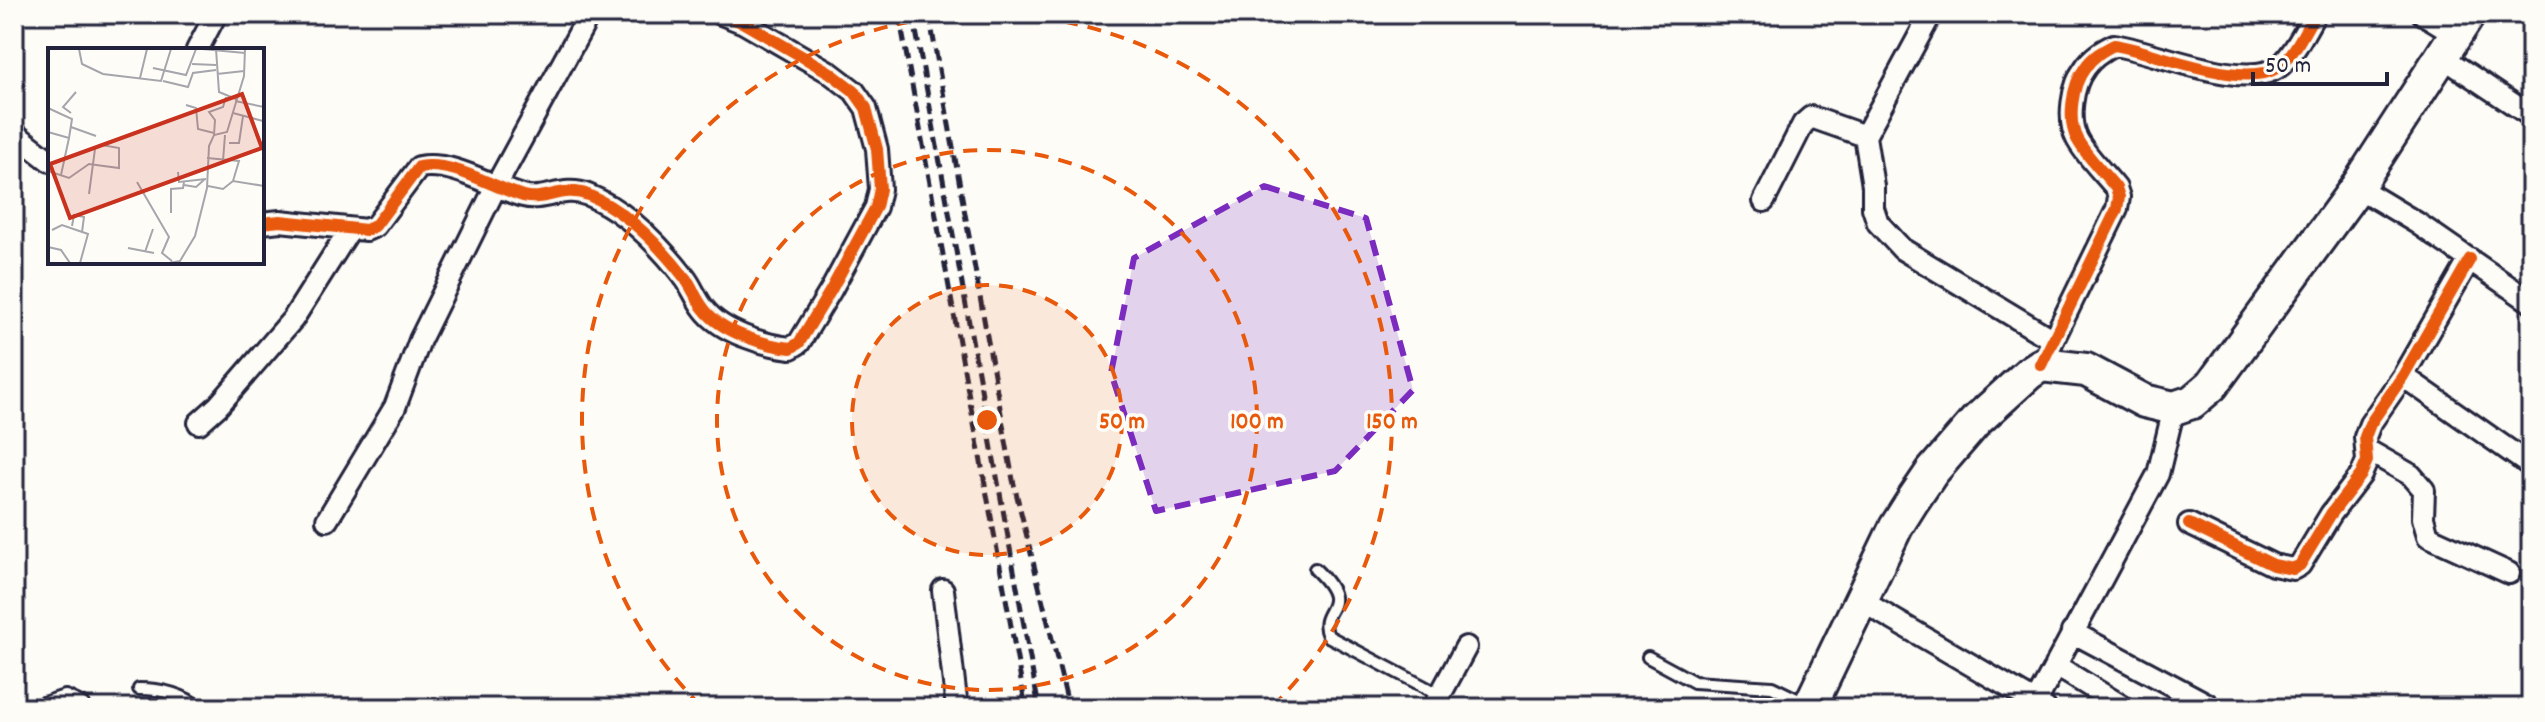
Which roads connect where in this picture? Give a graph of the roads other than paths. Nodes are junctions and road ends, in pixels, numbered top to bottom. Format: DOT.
graph roads {
  1 [pos="216,14"];
  2 [pos="721,14"];
  3 [pos="1931,14"];
  4 [pos="2315,14"];
  5 [pos="2423,14"];
  6 [pos="584,24"];
  7 [pos="2455,35"];
  8 [pos="198,48"];
  9 [pos="2531,116"];
  10 [pos="14,133"];
  11 [pos="1865,136"];
  12 [pos="48,159"];
  13 [pos="496,186"];
  14 [pos="2357,187"];
  15 [pos="1764,201"];
  16 [pos="264,223"];
  17 [pos="350,229"];
  18 [pos="2470,259"];
  19 [pos="2531,302"];
  20 [pos="2047,353"];
  21 [pos="2403,376"];
  22 [pos="2174,408"];
  23 [pos="199,423"];
  24 [pos="2367,450"];
  25 [pos="2527,463"];
  26 [pos="327,520"];
  27 [pos="2189,524"];
  28 [pos="1315,569"];
  29 [pos="2509,573"];
  30 [pos="943,590"];
  31 [pos="1860,600"];
  32 [pos="2072,632"];
  33 [pos="1466,647"];
  34 [pos="1648,657"];
  35 [pos="2055,665"];
  36 [pos="139,689"];
  37 [pos="1437,702"];
  38 [pos="2207,704"];
  39 [pos="2040,705"];
  40 [pos="1810,707"];
  41 [pos="44,708"];
  42 [pos="80,708"];
  43 [pos="200,708"];
  44 [pos="957,708"];
  45 [pos="2125,708"];
  1 -- 8 [label="street"];
  2 -- 13 [label="street"];
  3 -- 11 [label="street"];
  4 -- 20 [label="street"];
  5 -- 7 [label="street"];
  6 -- 13 [label="street"];
  7 -- 9 [label="street"];
  7 -- 14 [label="main road"];
  10 -- 12 [label="street"];
  11 -- 15 [label="street"];
  11 -- 20 [label="street"];
  13 -- 17 [label="street"];
  13 -- 26 [label="street"];
  14 -- 18 [label="street"];
  14 -- 22 [label="main road"];
  16 -- 17 [label="street"];
  17 -- 23 [label="street"];
  18 -- 19 [label="street"];
  18 -- 21 [label="street"];
  20 -- 22 [label="main road"];
  20 -- 31 [label="main road"];
  21 -- 24 [label="street"];
  21 -- 25 [label="street"];
  22 -- 32 [label="street"];
  24 -- 27 [label="street"];
  24 -- 29 [label="street"];
  28 -- 37 [label="lane"];
  30 -- 44 [label="street"];
  31 -- 39 [label="street"];
  31 -- 40 [label="main road"];
  32 -- 35 [label="street"];
  32 -- 38 [label="street"];
  33 -- 37 [label="street"];
  34 -- 40 [label="lane"];
  35 -- 39 [label="street"];
  35 -- 45 [label="street"];
  36 -- 43 [label="lane"];
  41 -- 42 [label="street"];
}
